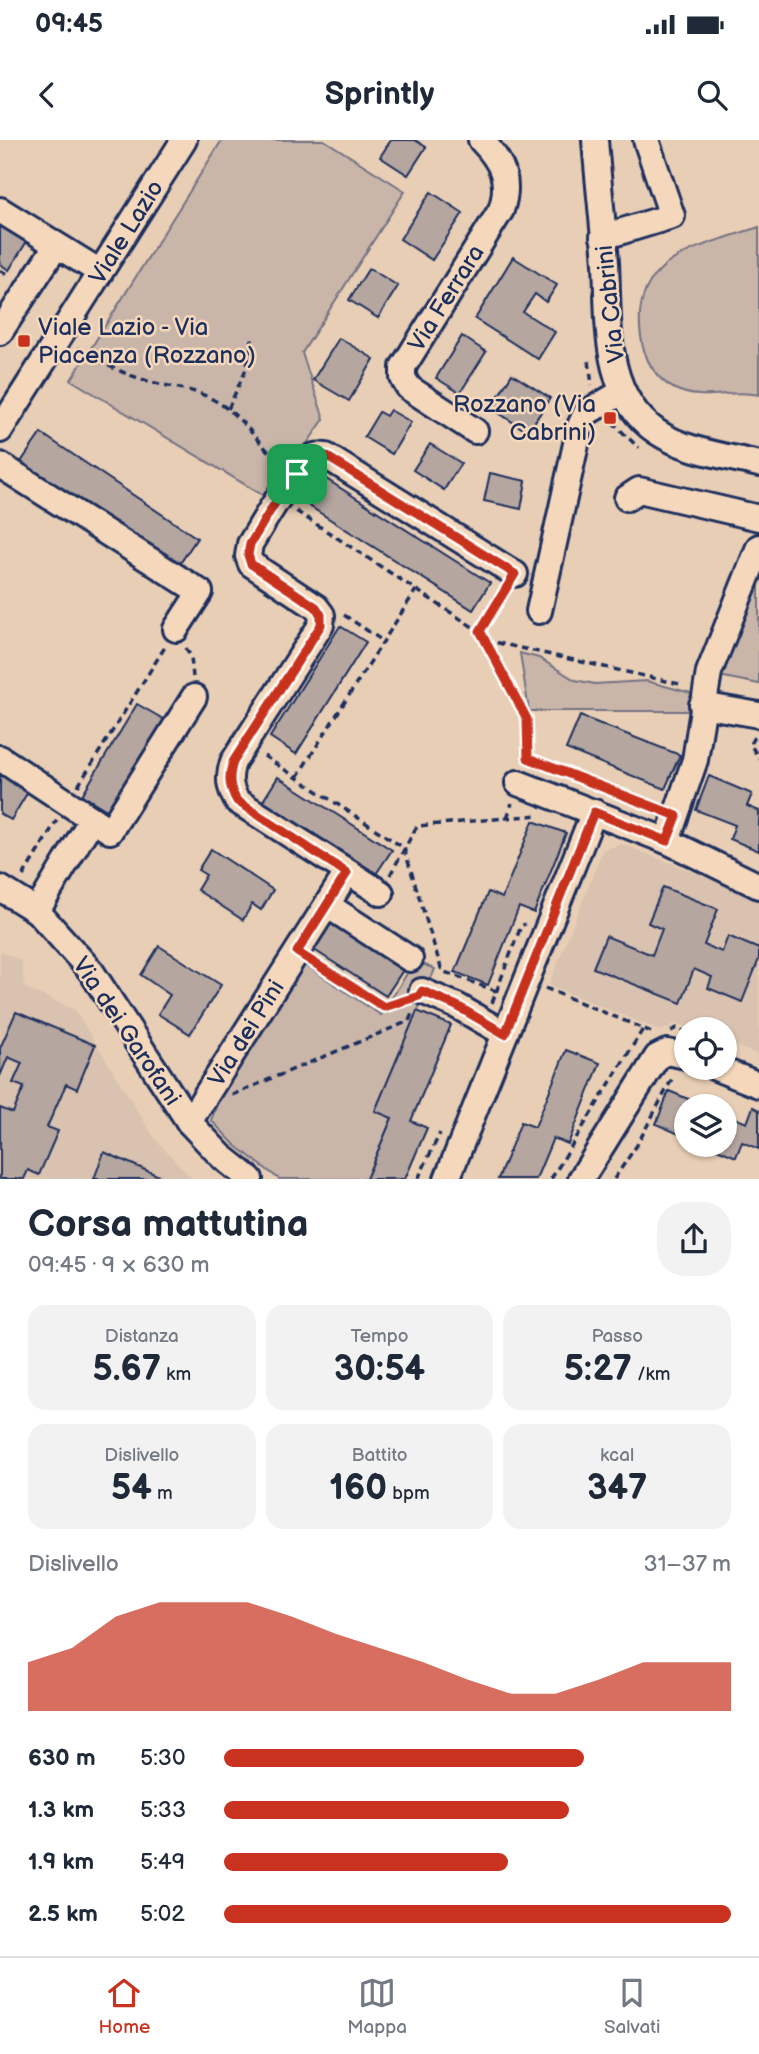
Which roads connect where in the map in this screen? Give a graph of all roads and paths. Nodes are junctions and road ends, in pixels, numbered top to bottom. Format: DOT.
graph roads {
  1 [pos="481,140"];
  2 [pos="594,140"];
  3 [pos="646,140"];
  4 [pos="181,141"];
  5 [pos="0,210"];
  6 [pos="603,237"];
  7 [pos="56,246"];
  8 [pos="100,272"];
  9 [pos="0,332"];
  10 [pos="60,338"];
  11 [pos="252,339"];
  12 [pos="622,392"];
  13 [pos="228,409"];
  14 [pos="0,430"];
  15 [pos="475,431"];
  16 [pos="759,464"];
  17 [pos="0,465"];
  18 [pos="297,474"];
  19 [pos="627,498"];
  20 [pos="291,508"];
  21 [pos="759,518"];
  22 [pos="759,547"];
  23 [pos="515,574"];
  24 [pos="416,590"];
  25 [pos="539,611"];
  26 [pos="321,615"];
  27 [pos="176,629"];
  28 [pos="480,631"];
  29 [pos="485,640"];
  30 [pos="383,641"];
  31 [pos="194,697"];
  32 [pos="704,698"];
  33 [pos="759,715"];
  34 [pos="759,738"];
  35 [pos="245,744"];
  36 [pos="0,758"];
  37 [pos="759,758"];
  38 [pos="297,777"];
  39 [pos="518,783"];
  40 [pos="67,803"];
  41 [pos="594,812"];
  42 [pos="677,816"];
  43 [pos="92,819"];
  44 [pos="551,820"];
  45 [pos="667,841"];
  46 [pos="404,848"];
  47 [pos="347,873"];
  48 [pos="759,886"];
  49 [pos="5,891"];
  50 [pos="381,893"];
  51 [pos="327,905"];
  52 [pos="37,911"];
  53 [pos="297,952"];
  54 [pos="410,959"];
  55 [pos="515,976"];
  56 [pos="496,991"];
  57 [pos="421,994"];
  58 [pos="643,1029"];
  59 [pos="674,1030"];
  60 [pos="505,1034"];
  61 [pos="674,1054"];
  62 [pos="737,1076"];
  63 [pos="759,1084"];
  64 [pos="232,1095"];
  65 [pos="189,1122"];
  66 [pos="250,1179"];
  67 [pos="447,1179"];
  68 [pos="551,1179"];
  69 [pos="581,1179"];
  1 -- 15 [label="street, Via Ferrara"];
  2 -- 6 [label="street, Via Cabrini"];
  3 -- 6 [label="street"];
  4 -- 8 [label="street, Viale Lazio"];
  5 -- 7 [label="street"];
  6 -- 12 [label="street, Via Cabrini"];
  7 -- 8 [label="street"];
  7 -- 9 [label="street"];
  8 -- 10 [label="street, Viale Lazio"];
  10 -- 13 [label="path"];
  10 -- 14 [label="street, Viale Lazio"];
  11 -- 13 [label="path"];
  12 -- 16 [label="street, Via Cabrini"];
  12 -- 25 [label="street"];
  13 -- 18 [label="path"];
  17 -- 27 [label="street"];
  18 -- 23 [label="street"];
  18 -- 26 [label="street"];
  19 -- 21 [label="street"];
  20 -- 24 [label="path"];
  22 -- 32 [label="street"];
  23 -- 28 [label="path"];
  24 -- 28 [label="path"];
  24 -- 30 [label="path"];
  26 -- 30 [label="path"];
  26 -- 35 [label="street"];
  27 -- 31 [label="path"];
  27 -- 40 [label="path"];
  28 -- 29 [label="path"];
  29 -- 32 [label="path"];
  29 -- 42 [label="path"];
  30 -- 38 [label="path"];
  31 -- 43 [label="street"];
  32 -- 33 [label="street"];
  32 -- 42 [label="street"];
  34 -- 37 [label="path"];
  35 -- 38 [label="path"];
  35 -- 47 [label="street"];
  36 -- 40 [label="street"];
  38 -- 46 [label="path"];
  39 -- 41 [label="street"];
  40 -- 43 [label="street"];
  40 -- 49 [label="path"];
  41 -- 45 [label="street"];
  41 -- 55 [label="street"];
  42 -- 45 [label="street"];
  43 -- 52 [label="street"];
  44 -- 46 [label="path"];
  45 -- 48 [label="street"];
  46 -- 50 [label="path"];
  46 -- 56 [label="path"];
  47 -- 50 [label="street"];
  47 -- 51 [label="street, Via dei Pini"];
  49 -- 52 [label="street, Via dei Garofani"];
  51 -- 53 [label="street, Via dei Pini"];
  51 -- 54 [label="street"];
  52 -- 65 [label="street, Via dei Garofani"];
  53 -- 57 [label="path"];
  53 -- 65 [label="street, Via dei Pini"];
  55 -- 58 [label="path"];
  55 -- 60 [label="street"];
  57 -- 60 [label="street"];
  57 -- 64 [label="path"];
  58 -- 59 [label="path"];
  58 -- 68 [label="path"];
  60 -- 67 [label="street"];
  61 -- 69 [label="street"];
  62 -- 63 [label="street"];
  65 -- 66 [label="street, Via dei Garofani"];
}
